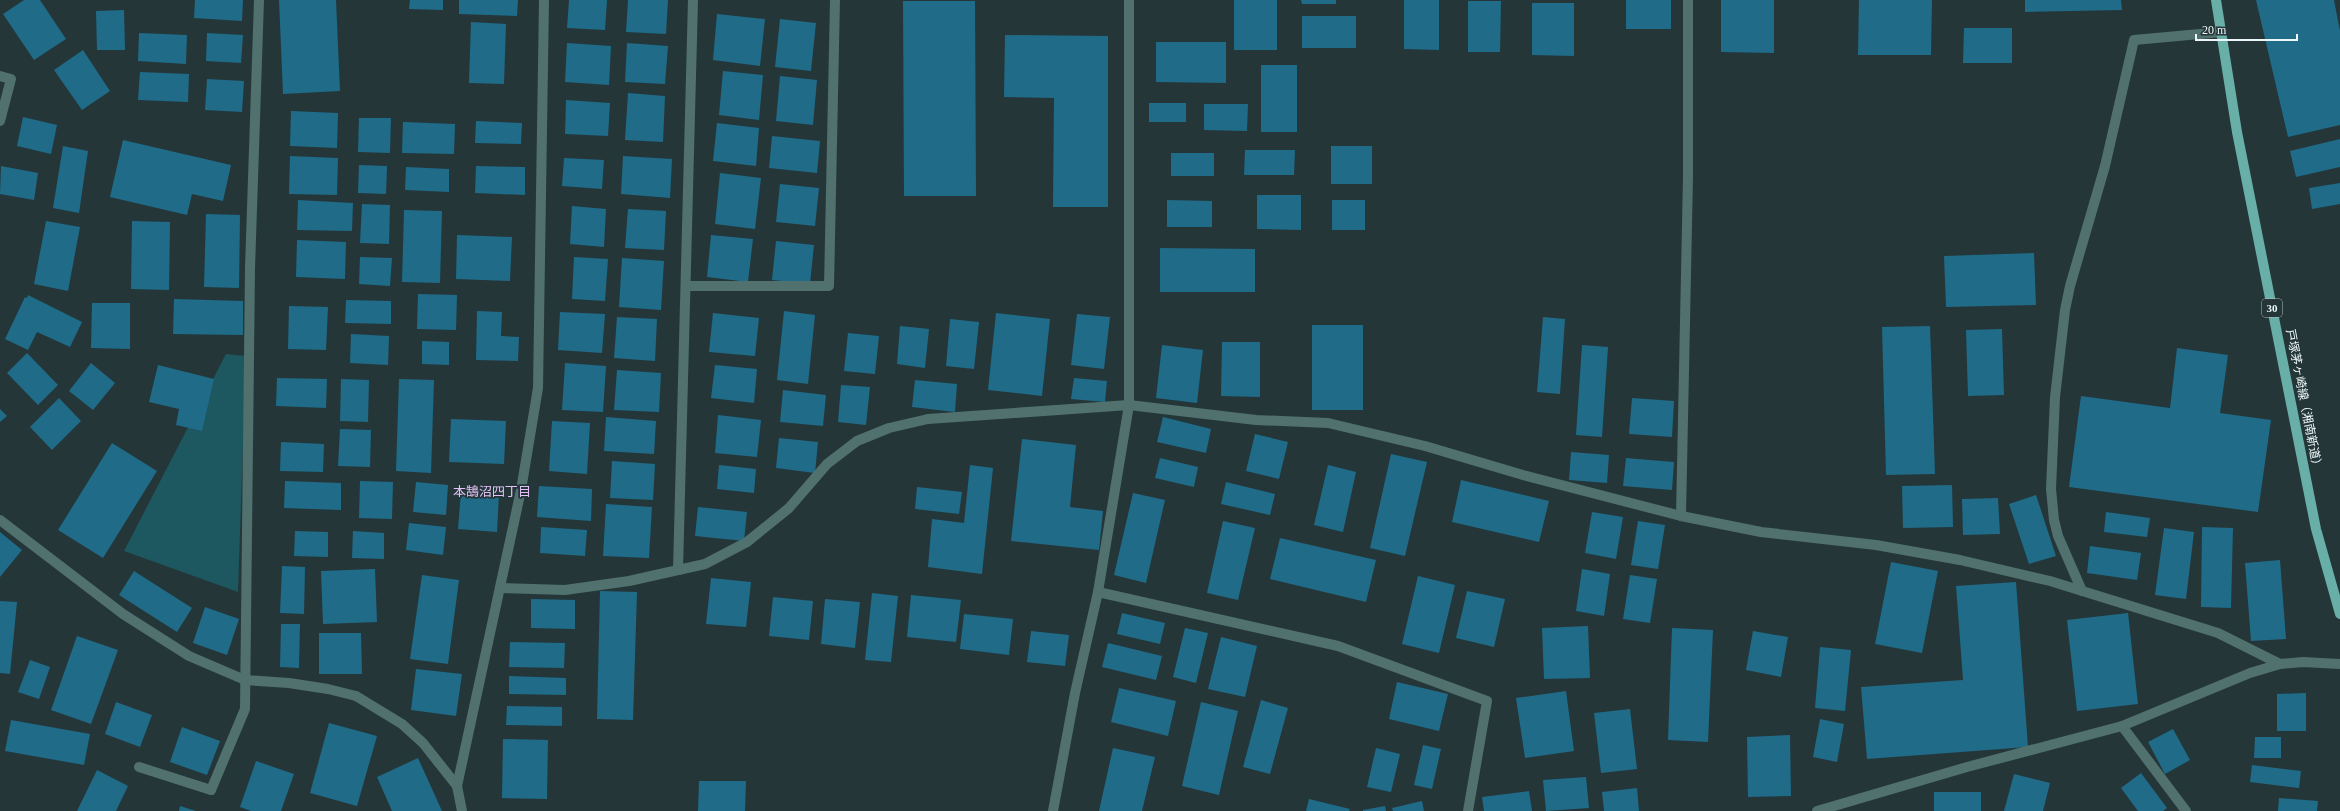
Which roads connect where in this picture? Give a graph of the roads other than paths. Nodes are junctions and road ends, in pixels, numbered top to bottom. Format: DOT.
graph roads {
  1 [pos="259,0"];
  2 [pos="544,0"];
  3 [pos="693,0"];
  4 [pos="835,0"];
  5 [pos="1129,0"];
  6 [pos="1688,0"];
  7 [pos="2216,0"];
  8 [pos="2222,32"];
  9 [pos="0,76"];
  10 [pos="0,121"];
  11 [pos="686,286"];
  12 [pos="1129,405"];
  13 [pos="1681,516"];
  14 [pos="0,520"];
  15 [pos="678,570"];
  16 [pos="500,588"];
  17 [pos="2082,590"];
  18 [pos="1098,592"];
  19 [pos="2340,614"];
  20 [pos="2280,664"];
  21 [pos="2340,664"];
  22 [pos="245,680"];
  23 [pos="2122,726"];
  24 [pos="139,767"];
  25 [pos="457,786"];
  26 [pos="462,811"];
  27 [pos="1053,811"];
  28 [pos="1468,811"];
  29 [pos="1817,811"];
  30 [pos="2186,811"];
  1 -- 22 [label="street"];
  2 -- 16 [label="street"];
  3 -- 11 [label="street"];
  4 -- 11 [label="street"];
  5 -- 12 [label="street"];
  6 -- 13 [label="street"];
  7 -- 8 [label="main road, 戸塚茅ヶ崎線（湘南新道） / 30"];
  8 -- 17 [label="street"];
  8 -- 19 [label="main road, 戸塚茅ヶ崎線（湘南新道） / 30"];
  9 -- 10 [label="street"];
  11 -- 15 [label="street"];
  12 -- 13 [label="street"];
  12 -- 15 [label="street"];
  12 -- 18 [label="street"];
  13 -- 17 [label="street"];
  14 -- 22 [label="street"];
  15 -- 16 [label="street"];
  16 -- 25 [label="street"];
  17 -- 20 [label="street"];
  18 -- 27 [label="street"];
  18 -- 28 [label="street"];
  20 -- 21 [label="street"];
  20 -- 23 [label="street"];
  22 -- 24 [label="street"];
  22 -- 25 [label="street"];
  23 -- 29 [label="street"];
  23 -- 30 [label="street"];
  25 -- 26 [label="street"];
}
